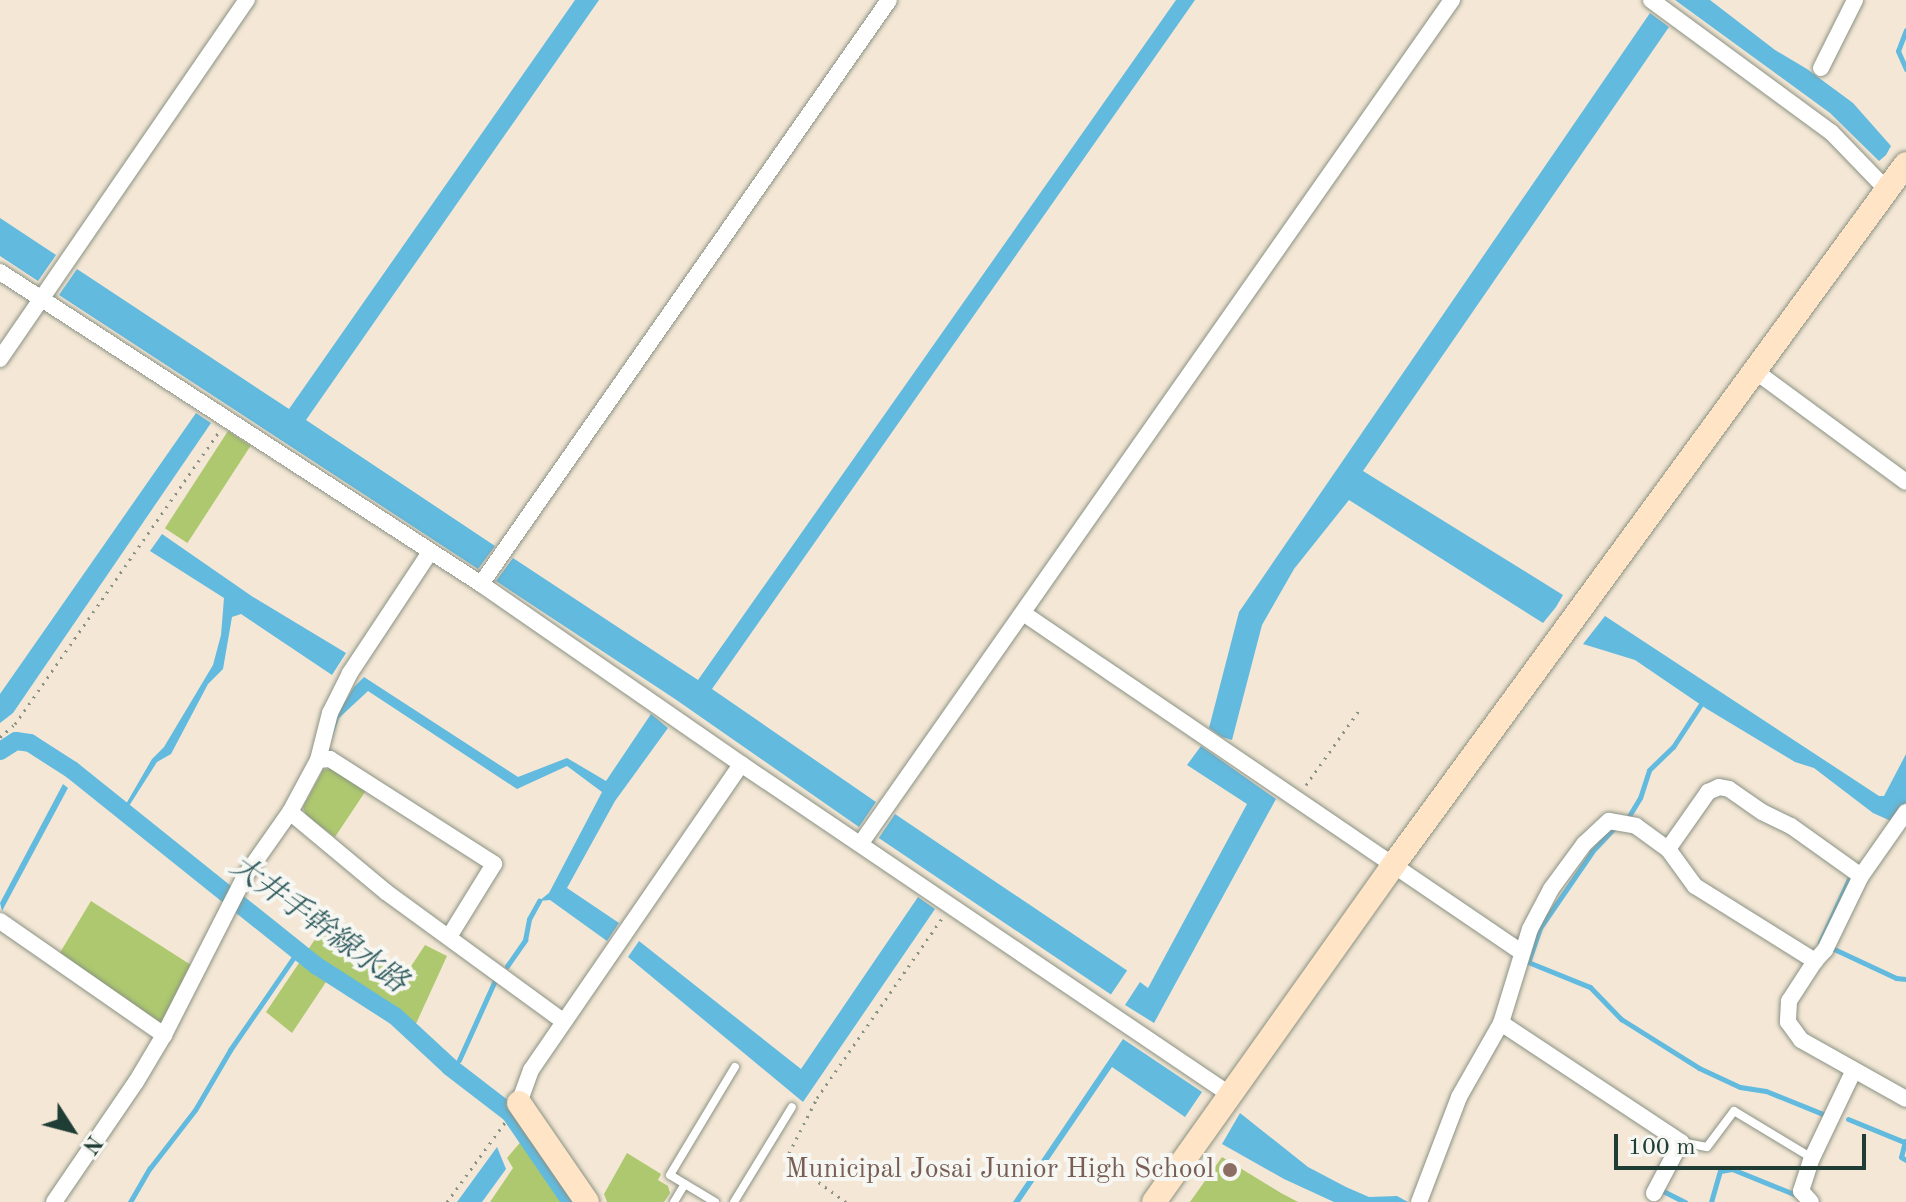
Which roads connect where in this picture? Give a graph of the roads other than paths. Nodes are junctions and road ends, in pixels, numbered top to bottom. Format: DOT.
graph roads {
  1 [pos="247,0"];
  2 [pos="889,0"];
  3 [pos="1452,0"];
  4 [pos="1651,0"];
  5 [pos="1855,0"];
  6 [pos="1821,68"];
  7 [pos="1906,164"];
  8 [pos="1887,190"];
  9 [pos="0,272"];
  10 [pos="41,299"];
  11 [pos="0,359"];
  12 [pos="1755,371"];
  13 [pos="1906,482"];
  14 [pos="430,552"];
  15 [pos="481,584"];
  16 [pos="1023,613"];
  17 [pos="318,760"];
  18 [pos="741,764"];
  19 [pos="290,812"];
  20 [pos="1906,812"];
  21 [pos="861,843"];
  22 [pos="1668,849"];
  23 [pos="1394,864"];
  24 [pos="1861,876"];
  25 [pos="0,921"];
  26 [pos="449,937"];
  27 [pos="1521,952"];
  28 [pos="1815,961"];
  29 [pos="564,1022"];
  30 [pos="1501,1023"];
  31 [pos="164,1035"];
  32 [pos="735,1067"];
  33 [pos="1853,1072"];
  34 [pos="1229,1094"];
  35 [pos="1906,1099"];
  36 [pos="792,1107"];
  37 [pos="512,1113"];
  38 [pos="1681,1142"];
  39 [pos="1812,1158"];
  40 [pos="685,1184"];
  41 [pos="1654,1193"];
  42 [pos="54,1202"];
  43 [pos="587,1202"];
  44 [pos="674,1202"];
  45 [pos="715,1202"];
  46 [pos="734,1202"];
  47 [pos="1154,1202"];
  48 [pos="1419,1202"];
  49 [pos="1811,1202"];
  1 -- 10 [label="street"];
  2 -- 15 [label="street"];
  3 -- 16 [label="street"];
  4 -- 8 [label="street"];
  5 -- 6 [label="street"];
  7 -- 8 [label="street"];
  8 -- 12 [label="street"];
  9 -- 10 [label="street"];
  10 -- 11 [label="street"];
  10 -- 14 [label="street"];
  12 -- 13 [label="street"];
  12 -- 23 [label="street"];
  14 -- 15 [label="street"];
  14 -- 17 [label="street"];
  15 -- 18 [label="street"];
  16 -- 21 [label="street"];
  16 -- 23 [label="street"];
  17 -- 19 [label="street"];
  17 -- 26 [label="street"];
  18 -- 21 [label="street"];
  18 -- 29 [label="street"];
  19 -- 26 [label="street"];
  19 -- 31 [label="street"];
  20 -- 24 [label="street"];
  21 -- 34 [label="street"];
  22 -- 24 [label="street"];
  22 -- 27 [label="street"];
  22 -- 28 [label="street"];
  23 -- 27 [label="street"];
  23 -- 34 [label="street"];
  24 -- 28 [label="street"];
  25 -- 31 [label="street"];
  26 -- 29 [label="street"];
  27 -- 30 [label="street"];
  28 -- 33 [label="street"];
  29 -- 37 [label="street"];
  30 -- 38 [label="street"];
  30 -- 48 [label="street"];
  31 -- 42 [label="street"];
  32 -- 40 [label="lane"];
  33 -- 35 [label="street"];
  33 -- 39 [label="street"];
  34 -- 47 [label="street"];
  36 -- 46 [label="lane"];
  37 -- 43 [label="street"];
  38 -- 39 [label="lane"];
  38 -- 41 [label="street"];
  39 -- 49 [label="street"];
  40 -- 44 [label="lane"];
  40 -- 45 [label="lane"];
}
